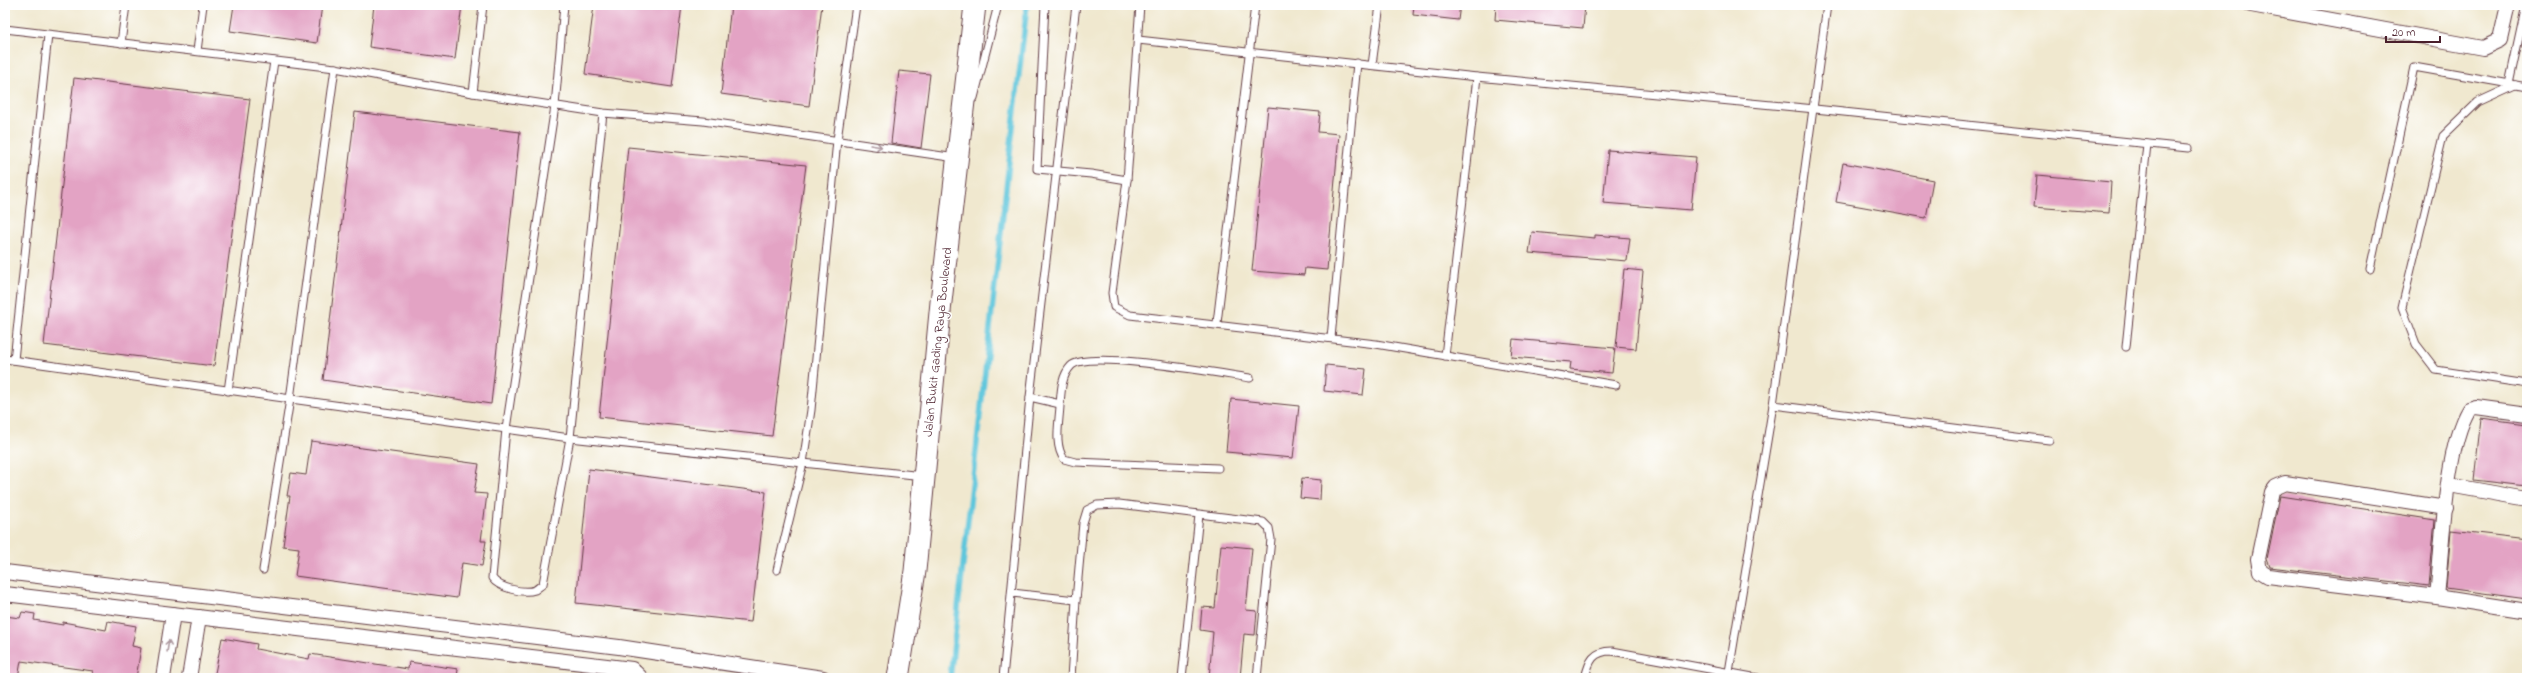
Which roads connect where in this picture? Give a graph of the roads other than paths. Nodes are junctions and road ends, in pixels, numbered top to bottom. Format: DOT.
graph roads {
  1 [pos="126,5"];
  2 [pos="203,5"];
  3 [pos="483,5"];
  4 [pos="564,5"];
  5 [pos="856,5"];
  6 [pos="975,5"];
  7 [pos="998,5"];
  8 [pos="1045,5"];
  9 [pos="1076,5"];
  10 [pos="1140,5"];
  11 [pos="1255,5"];
  12 [pos="1380,5"];
  13 [pos="1827,5"];
  14 [pos="2251,5"];
  15 [pos="2508,5"];
  16 [pos="2526,5"];
  17 [pos="2273,7"];
  18 [pos="2326,11"];
  19 [pos="5,30"];
  20 [pos="48,35"];
  21 [pos="1138,40"];
  22 [pos="121,43"];
  23 [pos="197,51"];
  24 [pos="1250,52"];
  25 [pos="274,61"];
  26 [pos="1357,63"];
  27 [pos="1372,65"];
  28 [pos="335,68"];
  29 [pos="1477,77"];
  30 [pos="2512,84"];
  31 [pos="2527,87"];
  32 [pos="473,93"];
  33 [pos="555,106"];
  34 [pos="1815,109"];
  35 [pos="603,113"];
  36 [pos="837,140"];
  37 [pos="2147,144"];
  38 [pos="2188,148"];
  39 [pos="958,158"];
  40 [pos="1057,171"];
  41 [pos="1127,180"];
  42 [pos="2370,269"];
  43 [pos="1217,323"];
  44 [pos="1331,338"];
  45 [pos="2126,348"];
  46 [pos="1445,356"];
  47 [pos="5,359"];
  48 [pos="14,360"];
  49 [pos="1250,378"];
  50 [pos="2527,384"];
  51 [pos="1616,385"];
  52 [pos="228,391"];
  53 [pos="1030,397"];
  54 [pos="290,399"];
  55 [pos="1060,404"];
  56 [pos="1773,405"];
  57 [pos="2527,414"];
  58 [pos="506,429"];
  59 [pos="570,438"];
  60 [pos="2050,440"];
  61 [pos="803,464"];
  62 [pos="1218,468"];
  63 [pos="924,476"];
  64 [pos="2449,485"];
  65 [pos="2527,499"];
  66 [pos="2446,508"];
  67 [pos="1199,516"];
  68 [pos="263,570"];
  69 [pos="776,570"];
  70 [pos="5,572"];
  71 [pos="1012,592"];
  72 [pos="5,594"];
  73 [pos="2437,597"];
  74 [pos="1076,600"];
  75 [pos="2527,611"];
  76 [pos="173,614"];
  77 [pos="199,617"];
  78 [pos="1729,675"];
  79 [pos="163,678"];
  80 [pos="188,678"];
  81 [pos="641,678"];
  82 [pos="823,678"];
  83 [pos="898,678"];
  84 [pos="1003,678"];
  85 [pos="1071,678"];
  86 [pos="1182,678"];
  87 [pos="1256,678"];
  88 [pos="1585,678"];
  89 [pos="1758,678"];
  1 -- 22 [label="lane"];
  2 -- 23 [label="lane"];
  3 -- 32 [label="lane"];
  4 -- 33 [label="lane"];
  5 -- 36 [label="lane"];
  6 -- 39 [label="street, Jalan Bukit Gading Raya Boulevard"];
  7 -- 39 [label="lane"];
  8 -- 40 [label="lane"];
  9 -- 40 [label="lane"];
  10 -- 21 [label="lane"];
  11 -- 24 [label="lane"];
  12 -- 27 [label="lane"];
  13 -- 34 [label="lane"];
  14 -- 17 [label="street"];
  15 -- 18 [label="street"];
  16 -- 30 [label="lane"];
  17 -- 18 [label="street"];
  19 -- 20 [label="lane"];
  20 -- 22 [label="lane"];
  20 -- 48 [label="lane"];
  21 -- 24 [label="lane"];
  21 -- 41 [label="lane"];
  22 -- 23 [label="lane"];
  23 -- 25 [label="lane"];
  24 -- 26 [label="lane"];
  24 -- 43 [label="lane"];
  25 -- 28 [label="lane"];
  25 -- 52 [label="lane"];
  26 -- 27 [label="lane"];
  26 -- 44 [label="lane"];
  27 -- 29 [label="lane"];
  28 -- 32 [label="lane"];
  28 -- 54 [label="lane"];
  29 -- 34 [label="lane"];
  29 -- 46 [label="lane"];
  30 -- 31 [label="lane"];
  30 -- 42 [label="lane"];
  30 -- 50 [label="lane"];
  32 -- 33 [label="lane"];
  33 -- 35 [label="lane"];
  33 -- 58 [label="lane"];
  34 -- 37 [label="lane"];
  34 -- 56 [label="lane"];
  35 -- 36 [label="lane"];
  35 -- 59 [label="lane"];
  36 -- 39 [label="lane, one-way"];
  36 -- 61 [label="lane"];
  37 -- 38 [label="lane"];
  37 -- 45 [label="lane"];
  39 -- 63 [label="street, Jalan Bukit Gading Raya Boulevard"];
  40 -- 41 [label="lane"];
  40 -- 53 [label="lane"];
  41 -- 43 [label="lane"];
  43 -- 44 [label="lane"];
  44 -- 46 [label="lane"];
  46 -- 51 [label="lane"];
  47 -- 48 [label="lane"];
  48 -- 52 [label="lane"];
  49 -- 55 [label="lane"];
  52 -- 54 [label="lane"];
  53 -- 55 [label="lane"];
  53 -- 71 [label="lane"];
  54 -- 58 [label="lane"];
  54 -- 68 [label="lane"];
  55 -- 62 [label="lane"];
  56 -- 60 [label="lane"];
  56 -- 78 [label="lane"];
  57 -- 64 [label="street"];
  58 -- 59 [label="lane"];
  58 -- 59 [label="lane"];
  59 -- 61 [label="lane"];
  61 -- 63 [label="lane"];
  61 -- 69 [label="lane"];
  63 -- 83 [label="street, Jalan Bukit Gading Raya Boulevard"];
  64 -- 65 [label="street"];
  64 -- 66 [label="street"];
  66 -- 73 [label="street"];
  66 -- 73 [label="street"];
  67 -- 74 [label="lane"];
  67 -- 86 [label="lane"];
  67 -- 87 [label="lane"];
  70 -- 82 [label="street"];
  71 -- 74 [label="lane"];
  71 -- 84 [label="lane"];
  72 -- 76 [label="street"];
  73 -- 75 [label="street"];
  74 -- 85 [label="lane"];
  76 -- 77 [label="street"];
  79 -- 76 [label="street, one-way"];
  77 -- 80 [label="street"];
  77 -- 81 [label="street"];
  78 -- 88 [label="lane"];
  78 -- 89 [label="lane"];
}
